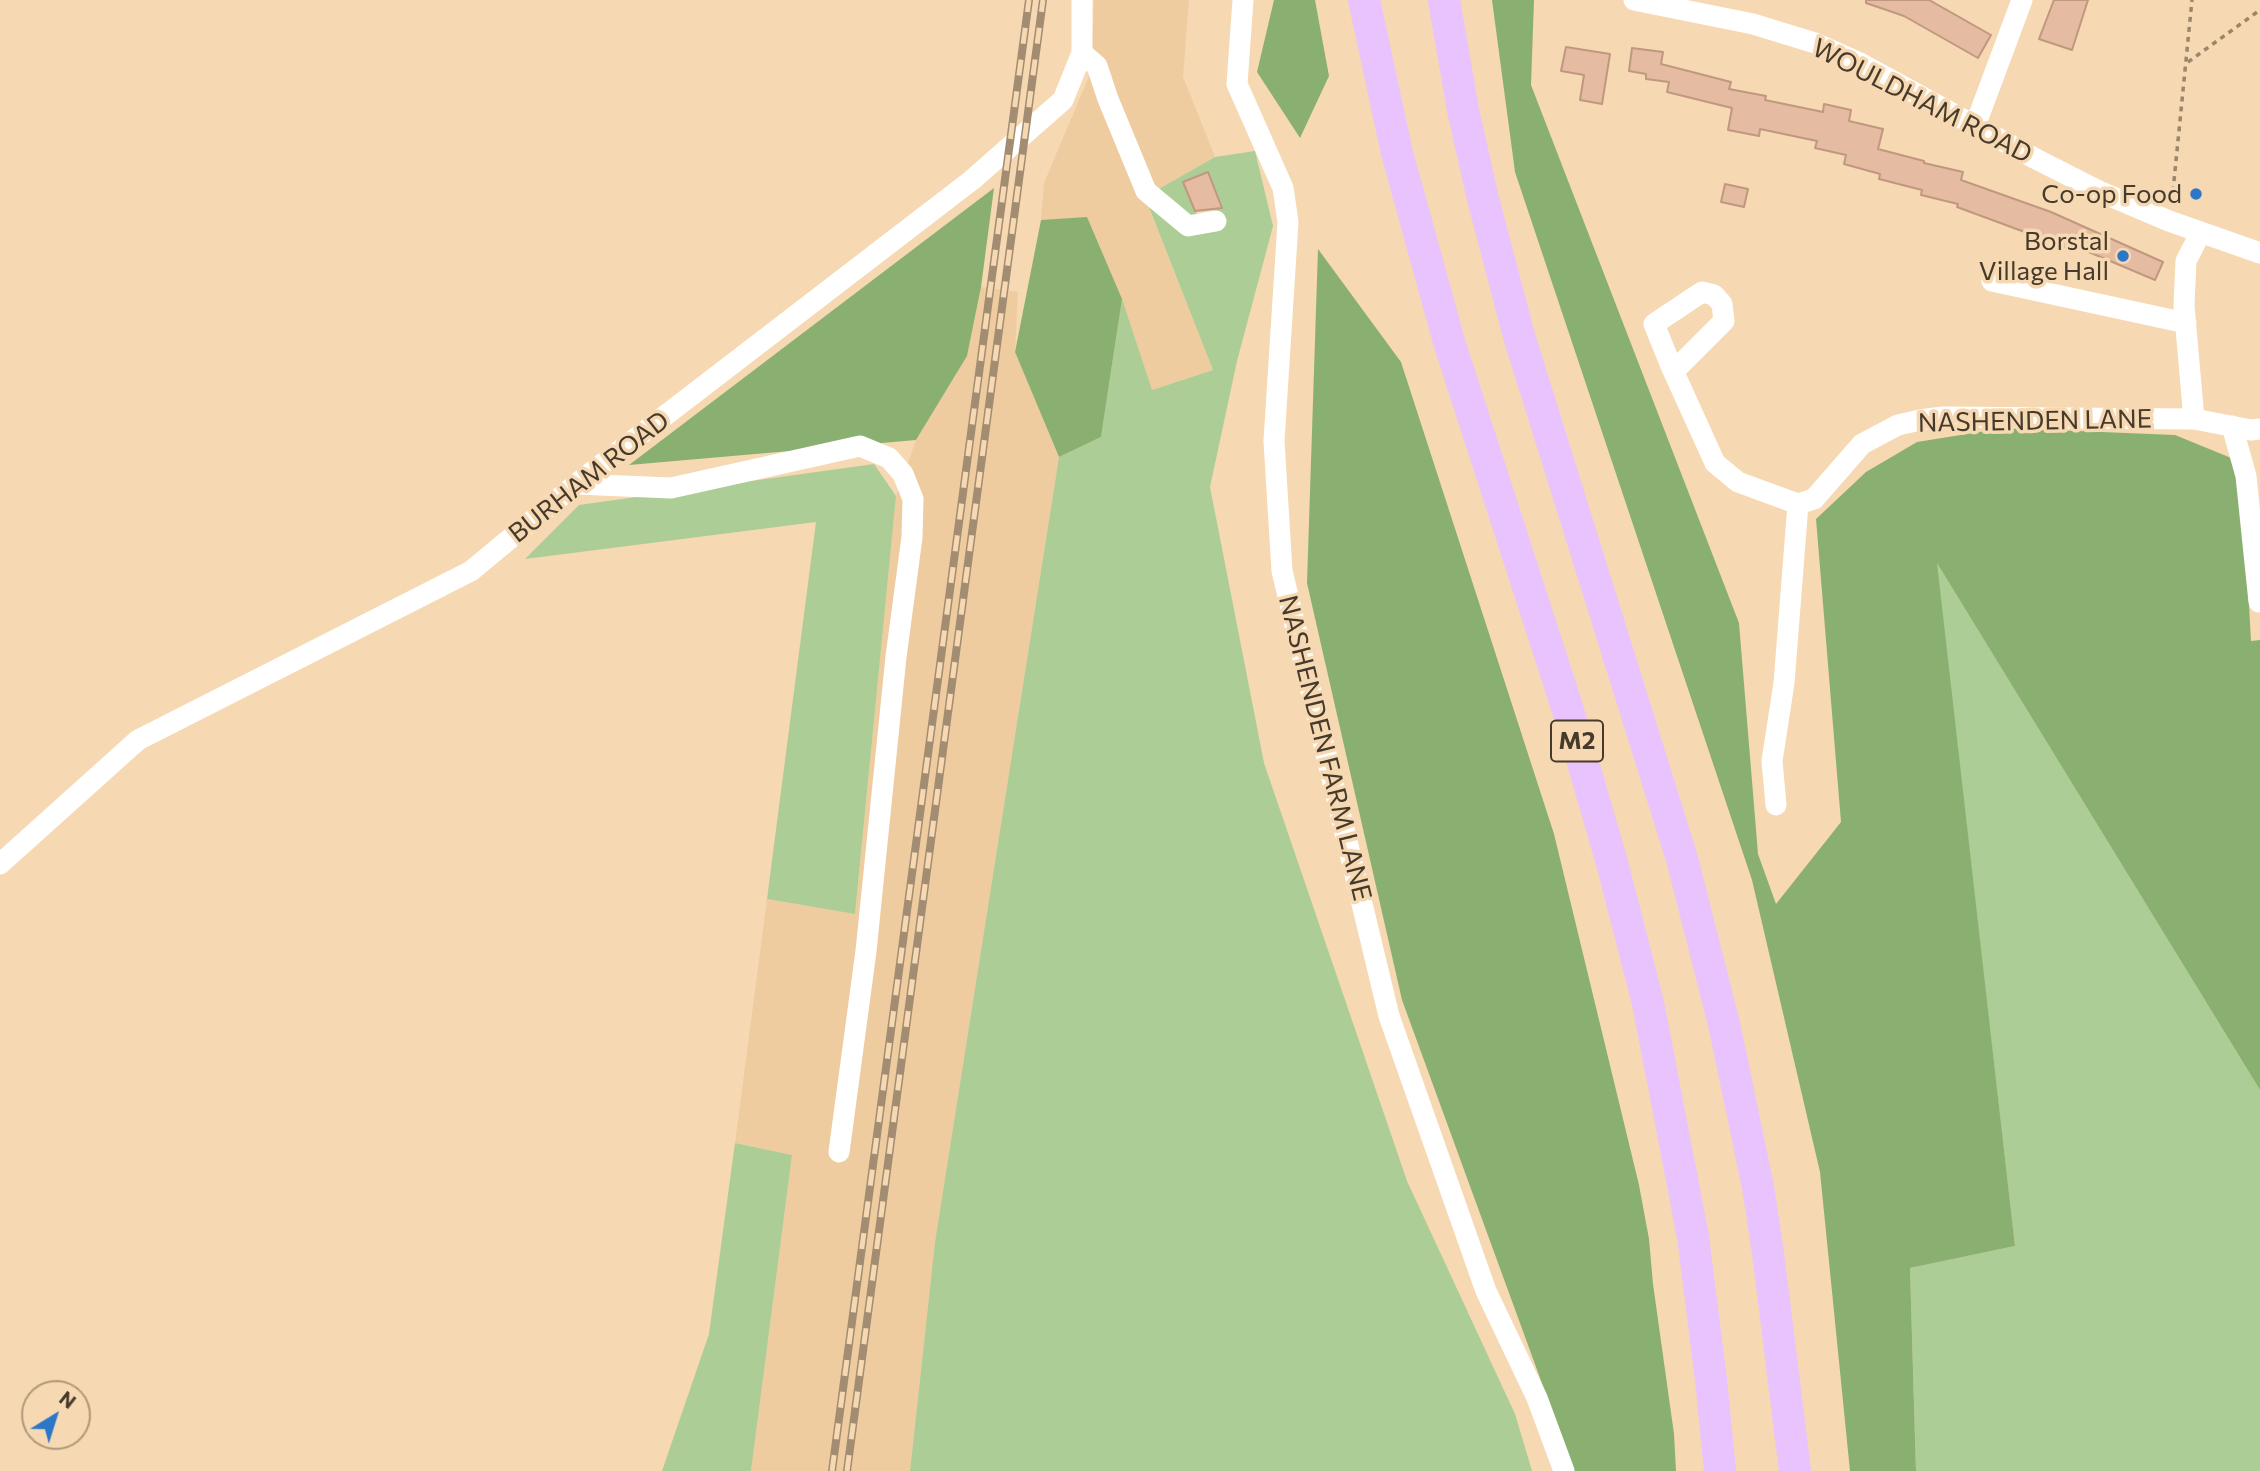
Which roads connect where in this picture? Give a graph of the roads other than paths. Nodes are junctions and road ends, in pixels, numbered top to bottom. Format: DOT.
graph roads {
  1 [pos="1083,0"];
  2 [pos="1242,0"];
  3 [pos="1444,0"];
  4 [pos="1634,0"];
  5 [pos="2022,0"];
  6 [pos="1367,13"];
  7 [pos="1082,53"];
  8 [pos="1975,126"];
  9 [pos="1216,221"];
  10 [pos="2201,232"];
  11 [pos="2260,253"];
  12 [pos="1992,281"];
  13 [pos="2186,323"];
  14 [pos="1674,371"];
  15 [pos="2194,419"];
  16 [pos="2232,426"];
  17 [pos="2260,429"];
  18 [pos="576,484"];
  19 [pos="1798,504"];
  20 [pos="2259,602"];
  21 [pos="1776,805"];
  22 [pos="0,864"];
  23 [pos="839,1152"];
  24 [pos="1564,1471"];
  25 [pos="1720,1471"];
  26 [pos="1795,1471"];
  1 -- 7 [label="street, BURHAM ROAD"];
  2 -- 24 [label="street, NASHENDEN FARM LANE"];
  3 -- 26 [label="highway, M2"];
  4 -- 8 [label="street, WOULDHAM ROAD"];
  5 -- 8 [label="street"];
  6 -- 25 [label="highway, M2"];
  7 -- 9 [label="street"];
  7 -- 18 [label="street, BURHAM ROAD"];
  8 -- 10 [label="street, WOULDHAM ROAD"];
  10 -- 11 [label="street, WOULDHAM ROAD"];
  10 -- 13 [label="street"];
  12 -- 13 [label="street"];
  13 -- 15 [label="street"];
  14 -- 19 [label="street"];
  15 -- 16 [label="street, NASHENDEN LANE"];
  15 -- 19 [label="street, NASHENDEN LANE"];
  16 -- 17 [label="street, NASHENDEN LANE"];
  16 -- 20 [label="street"];
  18 -- 22 [label="street, BURHAM ROAD"];
  18 -- 23 [label="street"];
  19 -- 21 [label="street"];
}
